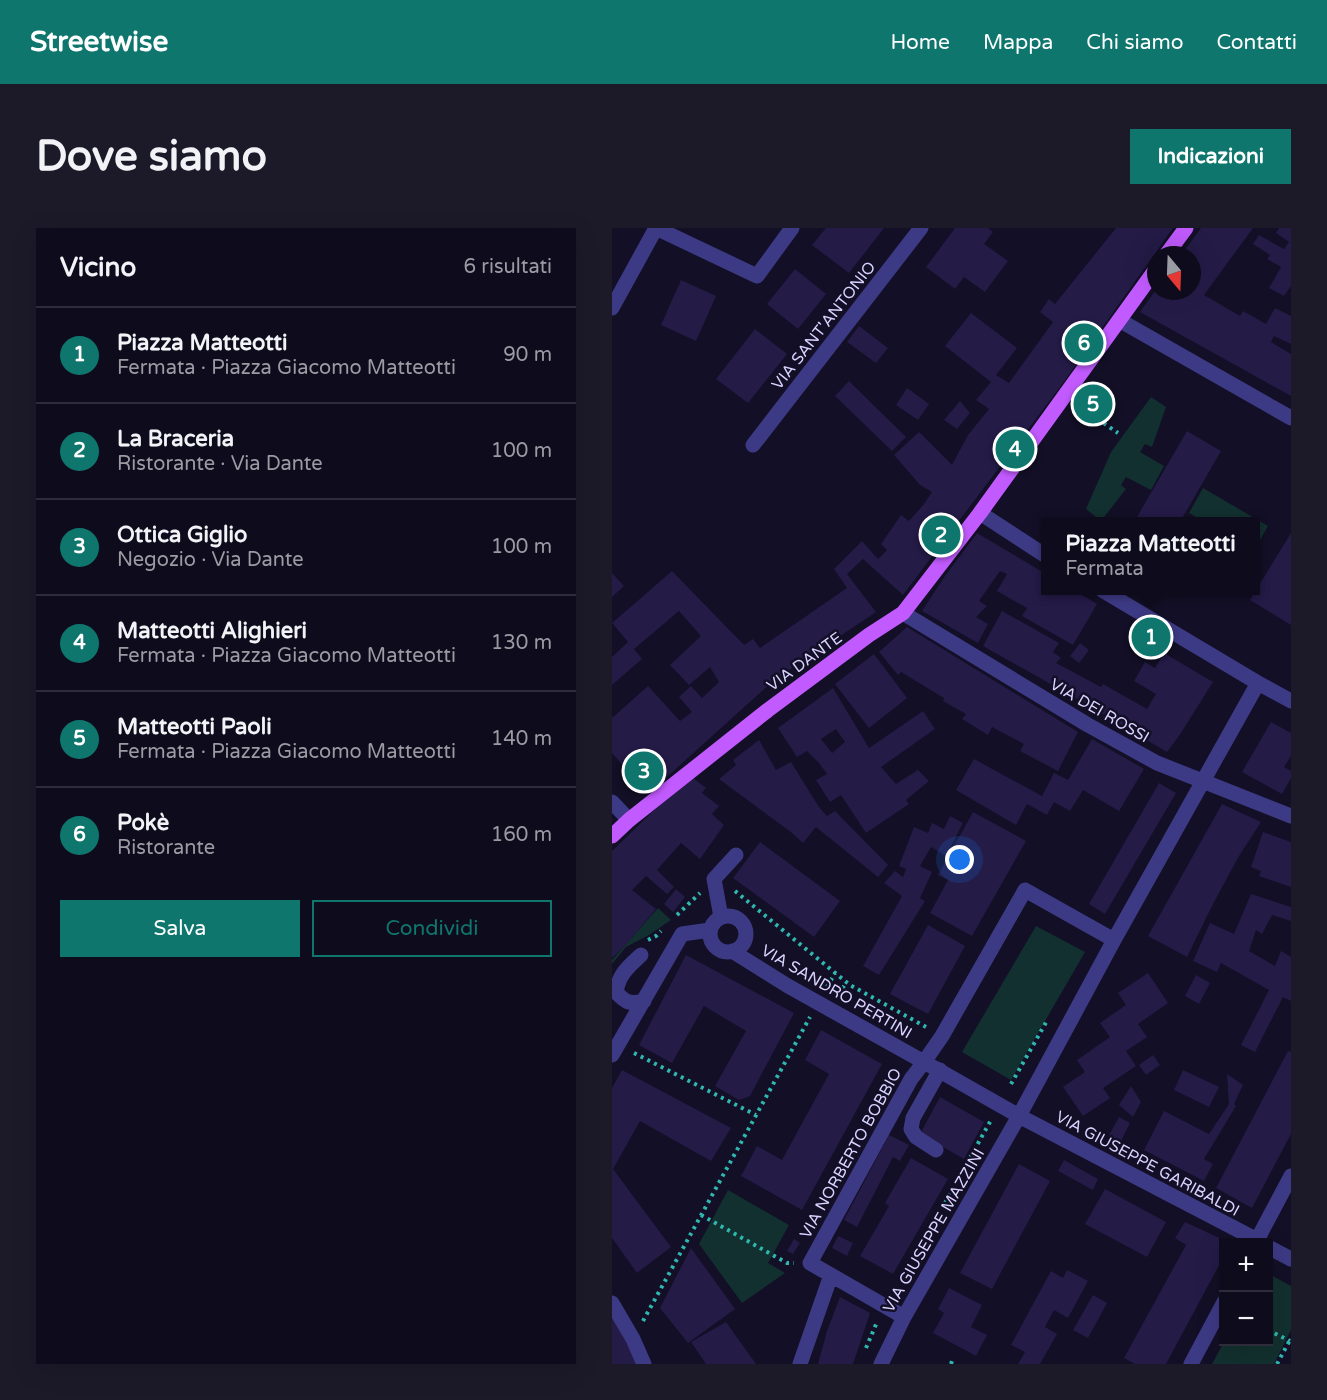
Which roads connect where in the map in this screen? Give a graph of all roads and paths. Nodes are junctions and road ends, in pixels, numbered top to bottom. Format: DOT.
graph roads {
  1 [pos="656,228"];
  2 [pos="792,228"];
  3 [pos="921,228"];
  4 [pos="1186,228"];
  5 [pos="1173,246"];
  6 [pos="1147,281"];
  7 [pos="612,308"];
  8 [pos="1119,320"];
  9 [pos="1064,396"];
  10 [pos="1291,418"];
  11 [pos="1118,433"];
  12 [pos="753,445"];
  13 [pos="980,513"];
  14 [pos="1041,553"];
  15 [pos="1109,595"];
  16 [pos="903,613"];
  17 [pos="1258,683"];
  18 [pos="1291,701"];
  19 [pos="1204,781"];
  20 [pos="612,802"];
  21 [pos="1291,816"];
  22 [pos="629,820"];
  23 [pos="612,836"];
  24 [pos="736,855"];
  25 [pos="734,890"];
  26 [pos="721,917"];
  27 [pos="710,930"];
  28 [pos="1114,940"];
  29 [pos="732,951"];
  30 [pos="641,955"];
  31 [pos="835,973"];
  32 [pos="825,990"];
  33 [pos="644,1001"];
  34 [pos="812,1014"];
  35 [pos="932,1030"];
  36 [pos="615,1050"];
  37 [pos="924,1062"];
  38 [pos="940,1070"];
  39 [pos="756,1115"];
  40 [pos="1020,1116"];
  41 [pos="993,1117"];
  42 [pos="936,1149"];
  43 [pos="1291,1176"];
  44 [pos="943,1208"];
  45 [pos="701,1215"];
  46 [pos="1252,1238"];
  47 [pos="1263,1238"];
  48 [pos="1273,1249"];
  49 [pos="1291,1258"];
  50 [pos="810,1263"];
  51 [pos="831,1275"];
  52 [pos="612,1303"];
  53 [pos="880,1303"];
  54 [pos="1219,1311"];
  55 [pos="904,1317"];
  56 [pos="1273,1332"];
  57 [pos="633,1339"];
  58 [pos="1291,1340"];
  59 [pos="864,1354"];
  60 [pos="644,1364"];
  61 [pos="800,1364"];
  62 [pos="881,1364"];
  63 [pos="1191,1364"];
  64 [pos="1277,1364"];
  1 -- 2 [label="street"];
  1 -- 7 [label="street"];
  3 -- 12 [label="street, VIA SANT'ANTONIO"];
  4 -- 5 [label="main road"];
  6 -- 8 [label="main road, VIA DANTE"];
  8 -- 9 [label="main road, VIA DANTE"];
  8 -- 10 [label="street"];
  9 -- 11 [label="path"];
  9 -- 13 [label="main road, VIA DANTE"];
  13 -- 14 [label="street"];
  13 -- 16 [label="main road, VIA DANTE"];
  15 -- 17 [label="street"];
  16 -- 19 [label="street, VIA DEI ROSSI"];
  16 -- 22 [label="main road, VIA DANTE"];
  17 -- 18 [label="street"];
  17 -- 19 [label="street, VIA GIUSEPPE MAZZINI"];
  19 -- 21 [label="street, VIA DEI ROSSI"];
  19 -- 28 [label="street, VIA GIUSEPPE MAZZINI"];
  20 -- 22 [label="street"];
  22 -- 23 [label="main road, VIA DANTE"];
  24 -- 26 [label="street"];
  25 -- 31 [label="path"];
  26 -- 27 [label="street"];
  26 -- 29 [label="street, VIA SANDRO PERTINI"];
  27 -- 29 [label="street, VIA SANDRO PERTINI"];
  27 -- 33 [label="street"];
  28 -- 37 [label="street, VIA NORBERTO BOBBIO"];
  28 -- 40 [label="street, VIA GIUSEPPE MAZZINI"];
  29 -- 37 [label="street, VIA SANDRO PERTINI"];
  30 -- 33 [label="street"];
  31 -- 32 [label="path"];
  31 -- 35 [label="path"];
  33 -- 36 [label="street"];
  34 -- 39 [label="path"];
  36 -- 39 [label="path"];
  37 -- 38 [label="street, VIA SANDRO PERTINI"];
  37 -- 50 [label="street, VIA NORBERTO BOBBIO"];
  38 -- 40 [label="street, VIA GIUSEPPE GARIBALDI"];
  38 -- 42 [label="street"];
  39 -- 45 [label="path"];
  40 -- 46 [label="street, VIA GIUSEPPE GARIBALDI"];
  40 -- 55 [label="street, VIA GIUSEPPE MAZZINI"];
  41 -- 44 [label="path"];
  43 -- 47 [label="street"];
  45 -- 50 [label="path"];
  45 -- 57 [label="path"];
  48 -- 49 [label="street, VIA GIUSEPPE GARIBALDI"];
  50 -- 51 [label="street, VIA NORBERTO BOBBIO"];
  51 -- 53 [label="street, VIA NORBERTO BOBBIO"];
  51 -- 61 [label="street"];
  52 -- 57 [label="street"];
  53 -- 55 [label="street, VIA NORBERTO BOBBIO"];
  53 -- 59 [label="path"];
  54 -- 63 [label="street"];
  55 -- 62 [label="street, VIA GIUSEPPE MAZZINI"];
  56 -- 58 [label="path"];
  57 -- 60 [label="street"];
  58 -- 64 [label="path"];
}
